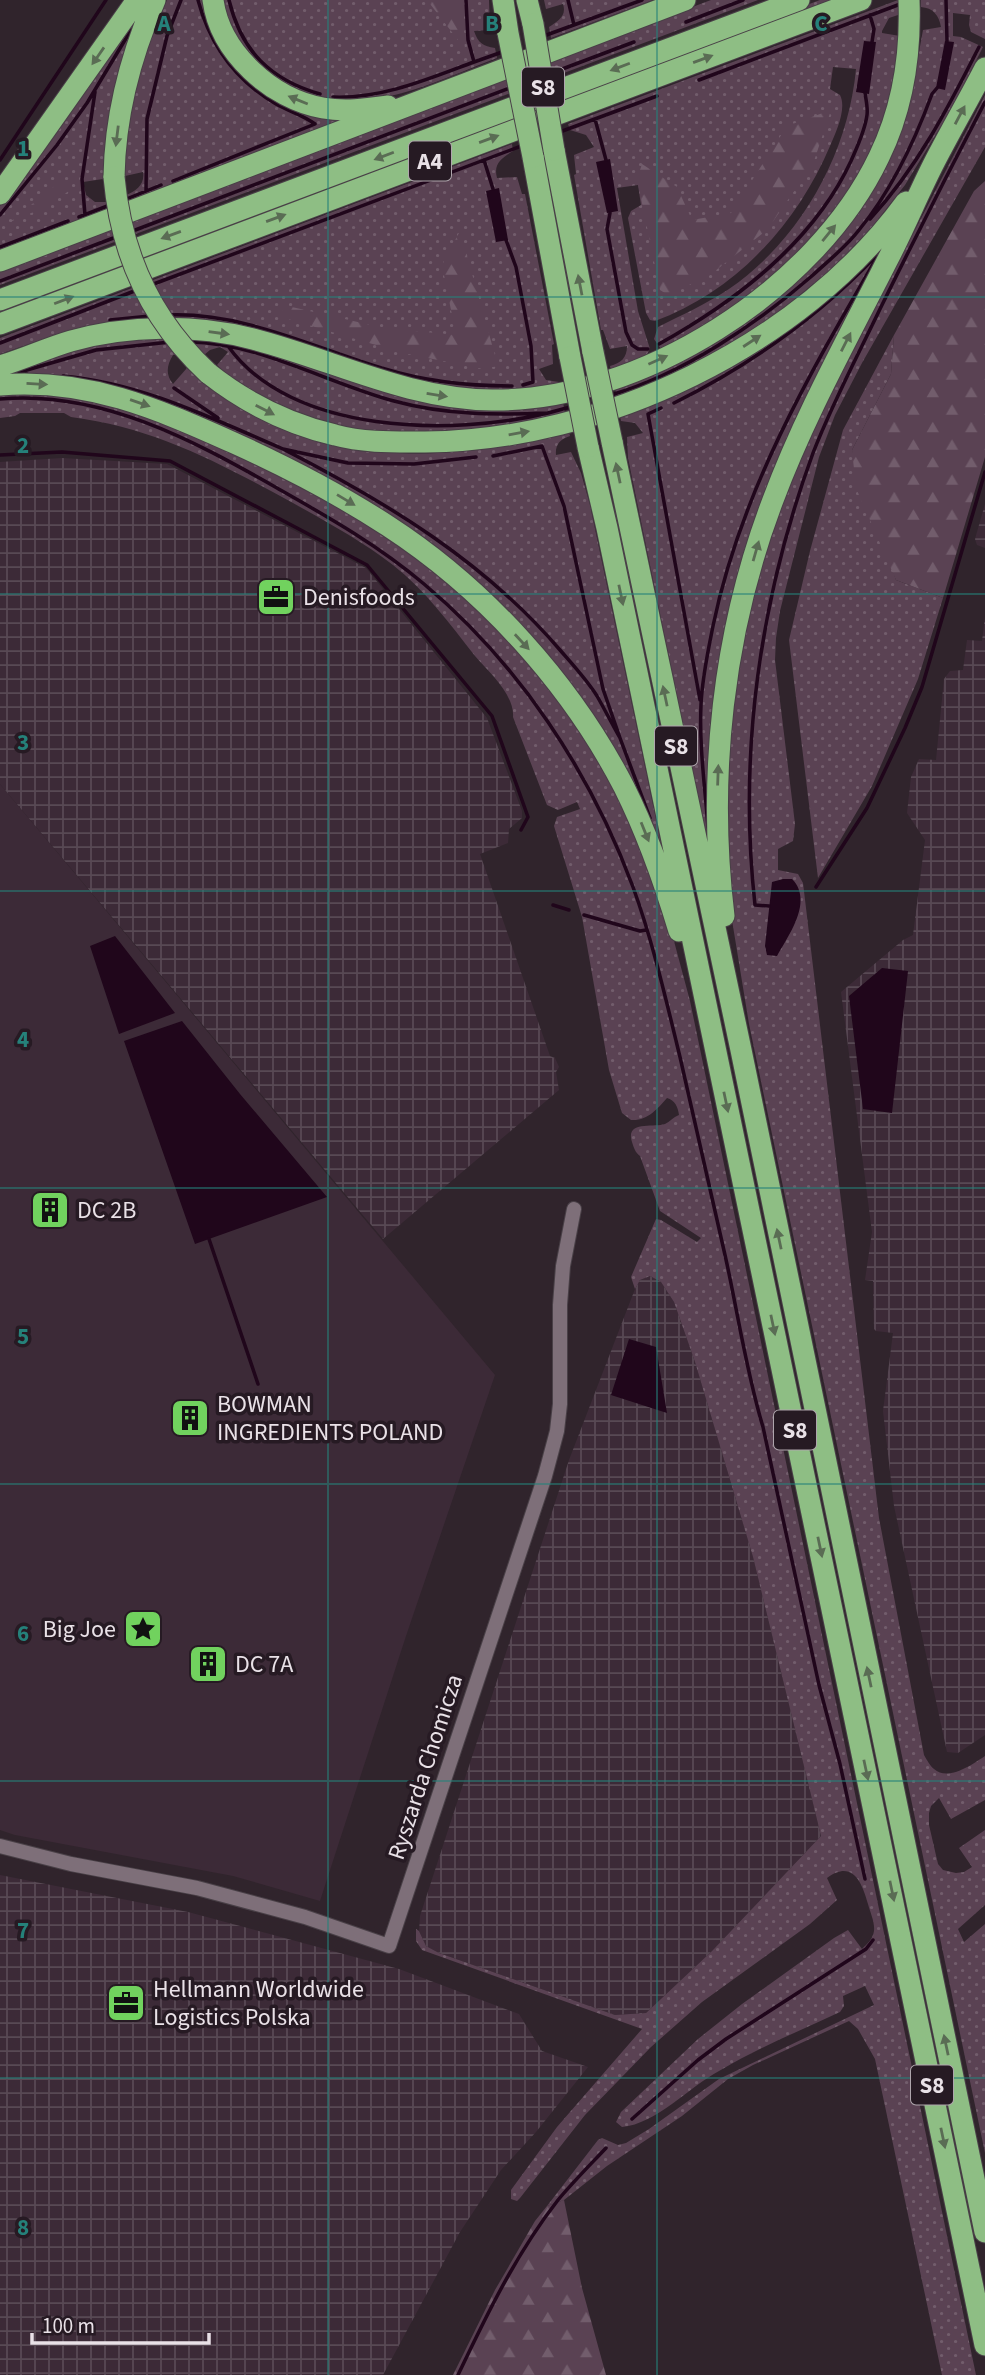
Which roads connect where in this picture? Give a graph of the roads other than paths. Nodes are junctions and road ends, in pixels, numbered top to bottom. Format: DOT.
graph roads {
  1 [pos="137,0"];
  2 [pos="155,0"];
  3 [pos="213,0"];
  4 [pos="503,0"];
  5 [pos="527,0"];
  6 [pos="678,0"];
  7 [pos="685,0"];
  8 [pos="799,0"];
  9 [pos="861,0"];
  10 [pos="910,8"];
  11 [pos="657,10"];
  12 [pos="985,68"];
  13 [pos="441,91"];
  14 [pos="935,162"];
  15 [pos="0,194"];
  16 [pos="0,261"];
  17 [pos="0,300"];
  18 [pos="0,324"];
  19 [pos="0,366"];
  20 [pos="0,385"];
  21 [pos="711,1035"];
  22 [pos="741,1050"];
  23 [pos="574,1209"];
  24 [pos="0,1846"];
  25 [pos="985,2232"];
  26 [pos="985,2345"];
  1 -- 15 [label="highway, one-way"];
  2 -- 14 [label="highway, one-way, bridge"];
  13 -- 3 [label="highway, one-way"];
  4 -- 21 [label="highway, S8, one-way, bridge"];
  22 -- 5 [label="highway, S8, one-way, bridge"];
  6 -- 11 [label="highway"];
  7 -- 11 [label="highway"];
  8 -- 17 [label="highway, A4, one-way"];
  18 -- 9 [label="highway, A4, one-way"];
  19 -- 10 [label="highway, one-way"];
  11 -- 13 [label="highway"];
  14 -- 12 [label="highway, one-way"];
  13 -- 16 [label="highway"];
  22 -- 14 [label="highway, one-way"];
  20 -- 21 [label="highway, one-way"];
  21 -- 26 [label="highway, S8, one-way"];
  25 -- 22 [label="highway, S8, one-way"];
  23 -- 24 [label="street, Ryszarda Chomicza"];
}
